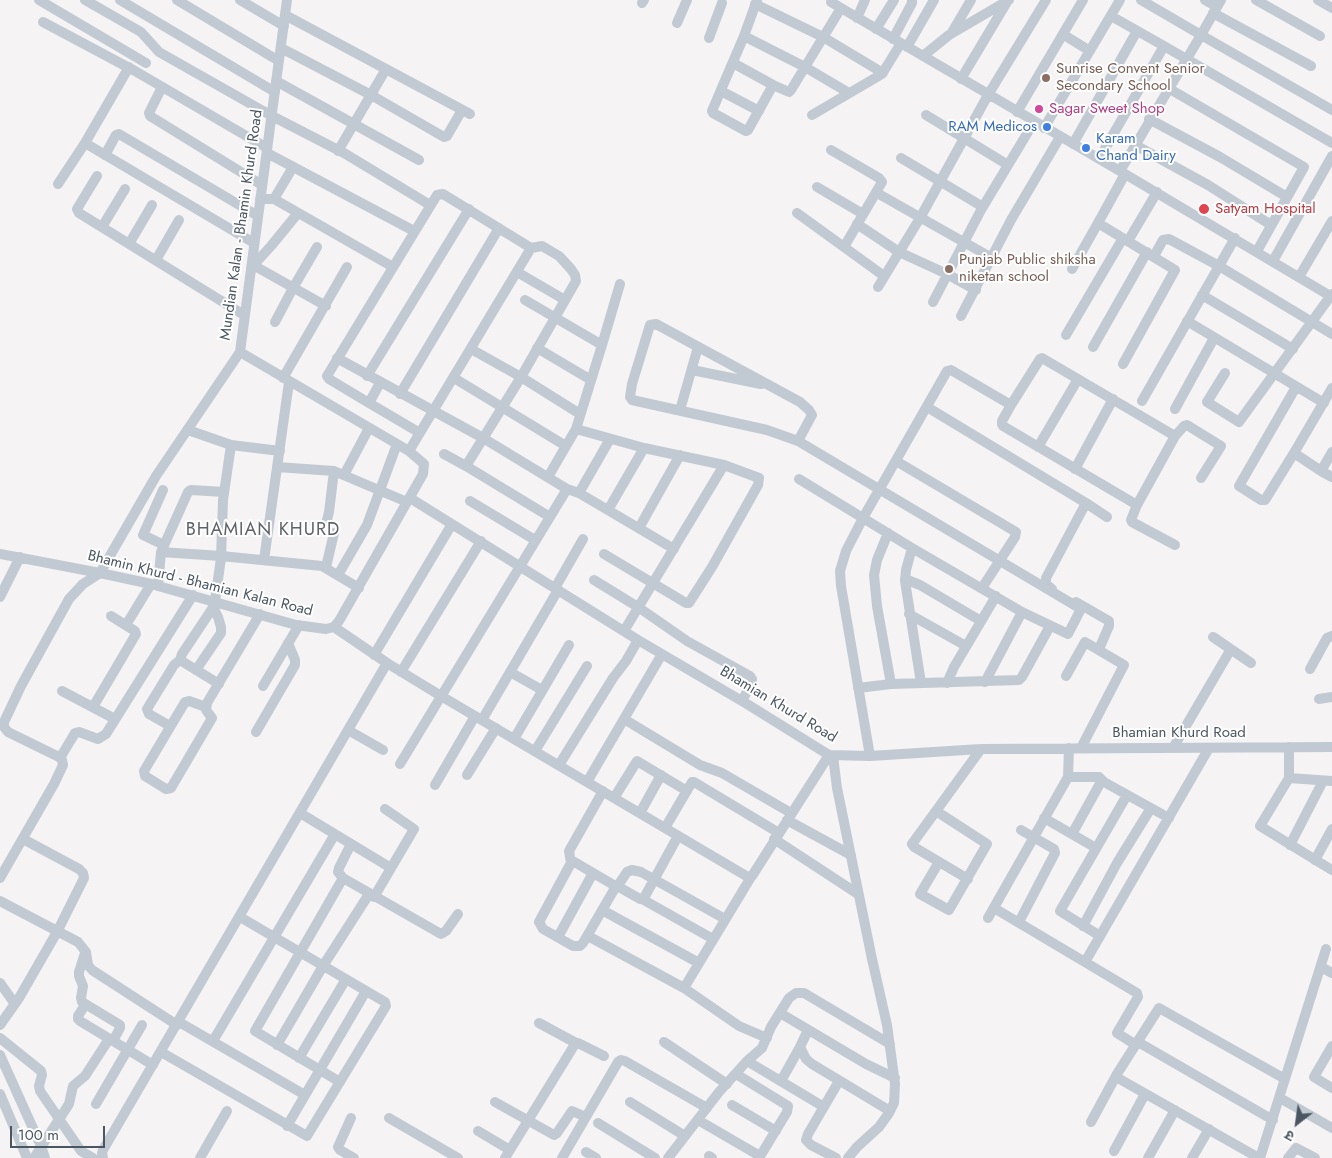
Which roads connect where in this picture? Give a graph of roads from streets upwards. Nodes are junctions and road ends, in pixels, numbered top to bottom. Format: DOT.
graph roads {
  1 [pos="39,0"];
  2 [pos="85,0"];
  3 [pos="120,0"];
  4 [pos="176,0"];
  5 [pos="240,0"];
  6 [pos="287,0"];
  7 [pos="687,0"];
  8 [pos="866,0"];
  9 [pos="894,0"];
  10 [pos="912,0"];
  11 [pos="934,0"];
  12 [pos="971,0"];
  13 [pos="1008,0"];
  14 [pos="1046,0"];
  15 [pos="1083,0"];
  16 [pos="1120,0"];
  17 [pos="1141,0"];
  18 [pos="1205,0"];
  19 [pos="1256,0"];
  20 [pos="1318,0"];
  21 [pos="719,1"];
  22 [pos="830,1"];
  23 [pos="756,2"];
  24 [pos="1217,7"];
  25 [pos="841,8"];
  26 [pos="1332,8"];
  27 [pos="1111,16"];
  28 [pos="857,18"];
  29 [pos="285,20"];
  30 [pos="43,22"];
  31 [pos="677,23"];
  32 [pos="876,29"];
  33 [pos="1137,31"];
  34 [pos="950,35"];
  35 [pos="1064,35"];
  36 [pos="1200,35"];
  37 [pos="744,36"];
  38 [pos="1320,36"];
  39 [pos="823,37"];
  40 [pos="709,38"];
  41 [pos="900,43"];
  42 [pos="1164,46"];
  43 [pos="155,48"];
  44 [pos="281,48"];
  45 [pos="1090,51"];
  46 [pos="923,56"];
  47 [pos="1186,59"];
  48 [pos="279,61"];
  49 [pos="146,63"];
  50 [pos="733,63"];
  51 [pos="1311,66"];
  52 [pos="129,67"];
  53 [pos="805,67"];
  54 [pos="386,69"];
  55 [pos="139,73"];
  56 [pos="883,73"];
  57 [pos="961,79"];
  58 [pos="773,85"];
  59 [pos="162,87"];
  60 [pos="276,87"];
  61 [pos="1168,88"];
  62 [pos="721,91"];
  63 [pos="849,93"];
  64 [pos="371,95"];
  65 [pos="988,95"];
  66 [pos="1332,110"];
  67 [pos="759,111"];
  68 [pos="1017,112"];
  69 [pos="812,115"];
  70 [pos="926,115"];
  71 [pos="272,116"];
  72 [pos="1150,119"];
  73 [pos="1034,122"];
  74 [pos="355,124"];
  75 [pos="1044,128"];
  76 [pos="1060,137"];
  77 [pos="964,138"];
  78 [pos="85,143"];
  79 [pos="1332,143"];
  80 [pos="1073,144"];
  81 [pos="1135,145"];
  82 [pos="267,150"];
  83 [pos="830,150"];
  84 [pos="338,151"];
  85 [pos="105,155"];
  86 [pos="1332,156"];
  87 [pos="901,158"];
  88 [pos="1099,159"];
  89 [pos="419,160"];
  90 [pos="1008,164"];
  91 [pos="293,167"];
  92 [pos="1123,172"];
  93 [pos="97,176"];
  94 [pos="940,181"];
  95 [pos="58,184"];
  96 [pos="262,185"];
  97 [pos="817,187"];
  98 [pos="125,189"];
  99 [pos="1157,192"];
  100 [pos="877,193"];
  101 [pos="1287,197"];
  102 [pos="260,199"];
  103 [pos="274,199"];
  104 [pos="152,205"];
  105 [pos="430,205"];
  106 [pos="983,207"];
  107 [pos="468,209"];
  108 [pos="298,213"];
  109 [pos="797,213"];
  110 [pos="863,214"];
  111 [pos="258,216"];
  112 [pos="920,218"];
  113 [pos="179,220"];
  114 [pos="1332,221"];
  115 [pos="857,224"];
  116 [pos="1098,224"];
  117 [pos="1272,225"];
  118 [pos="102,227"];
  119 [pos="499,228"];
  120 [pos="414,232"];
  121 [pos="1235,238"];
  122 [pos="1126,240"];
  123 [pos="254,243"];
  124 [pos="964,243"];
  125 [pos="129,244"];
  126 [pos="317,247"];
  127 [pos="844,247"];
  128 [pos="531,248"];
  129 [pos="1257,251"];
  130 [pos="900,252"];
  131 [pos="1151,254"];
  132 [pos="992,258"];
  133 [pos="156,260"];
  134 [pos="1272,261"];
  135 [pos="252,266"];
  136 [pos="1219,266"];
  137 [pos="347,267"];
  138 [pos="393,267"];
  139 [pos="1072,269"];
  140 [pos="517,272"];
  141 [pos="948,274"];
  142 [pos="884,276"];
  143 [pos="1299,277"];
  144 [pos="620,284"];
  145 [pos="878,287"];
  146 [pos="292,288"];
  147 [pos="976,290"];
  148 [pos="1202,295"];
  149 [pos="1331,296"];
  150 [pos="525,300"];
  151 [pos="565,300"];
  152 [pos="933,302"];
  153 [pos="326,306"];
  154 [pos="244,314"];
  155 [pos="961,316"];
  156 [pos="554,318"];
  157 [pos="1187,321"];
  158 [pos="275,322"];
  159 [pos="1312,322"];
  160 [pos="1332,334"];
  161 [pos="1066,335"];
  162 [pos="1214,338"];
  163 [pos="602,345"];
  164 [pos="698,347"];
  165 [pos="1093,347"];
  166 [pos="537,348"];
  167 [pos="1293,348"];
  168 [pos="471,349"];
  169 [pos="240,352"];
  170 [pos="337,358"];
  171 [pos="1123,364"];
  172 [pos="692,370"];
  173 [pos="1225,372"];
  174 [pos="1274,374"];
  175 [pos="367,376"];
  176 [pos="521,377"];
  177 [pos="454,378"];
  178 [pos="1078,379"];
  179 [pos="286,380"];
  180 [pos="591,380"];
  181 [pos="380,383"];
  182 [pos="769,386"];
  183 [pos="1296,387"];
  184 [pos="1332,388"];
  185 [pos="400,394"];
  186 [pos="1113,399"];
  187 [pos="1142,401"];
  188 [pos="369,403"];
  189 [pos="1324,403"];
  190 [pos="1011,405"];
  191 [pos="502,406"];
  192 [pos="927,406"];
  193 [pos="1175,409"];
  194 [pos="680,410"];
  195 [pos="433,412"];
  196 [pos="580,414"];
  197 [pos="368,428"];
  198 [pos="576,429"];
  199 [pos="188,430"];
  200 [pos="420,433"];
  201 [pos="1175,436"];
  202 [pos="483,438"];
  203 [pos="610,440"];
  204 [pos="798,440"];
  205 [pos="397,444"];
  206 [pos="231,445"];
  207 [pos="566,446"];
  208 [pos="644,448"];
  209 [pos="1038,448"];
  210 [pos="280,451"];
  211 [pos="409,451"];
  212 [pos="1332,452"];
  213 [pos="1294,453"];
  214 [pos="444,454"];
  215 [pos="680,455"];
  216 [pos="896,461"];
  217 [pos="724,465"];
  218 [pos="466,466"];
  219 [pos="278,467"];
  220 [pos="1075,468"];
  221 [pos="334,471"];
  222 [pos="1321,471"];
  223 [pos="344,475"];
  224 [pos="548,477"];
  225 [pos="1332,477"];
  226 [pos="1201,478"];
  227 [pos="799,479"];
  228 [pos="567,489"];
  229 [pos="879,489"];
  230 [pos="163,490"];
  231 [pos="381,491"];
  232 [pos="224,492"];
  233 [pos="579,493"];
  234 [pos="409,500"];
  235 [pos="470,501"];
  236 [pos="1086,503"];
  237 [pos="1137,505"];
  238 [pos="608,510"];
  239 [pos="550,517"];
  240 [pos="1107,517"];
  241 [pos="863,518"];
  242 [pos="326,524"];
  243 [pos="452,524"];
  244 [pos="639,528"];
  245 [pos="334,533"];
  246 [pos="888,533"];
  247 [pos="583,539"];
  248 [pos="536,540"];
  249 [pos="481,541"];
  250 [pos="1175,545"];
  251 [pos="912,548"];
  252 [pos="162,549"];
  253 [pos="674,549"];
  254 [pos="0,554"];
  255 [pos="604,554"];
  256 [pos="222,556"];
  257 [pos="20,557"];
  258 [pos="264,560"];
  259 [pos="1000,560"];
  260 [pos="520,566"];
  261 [pos="326,567"];
  262 [pos="100,572"];
  263 [pos="338,575"];
  264 [pos="905,579"];
  265 [pos="594,580"];
  266 [pos="653,583"];
  267 [pos="155,585"];
  268 [pos="359,588"];
  269 [pos="982,588"];
  270 [pos="557,589"];
  271 [pos="193,595"];
  272 [pos="996,596"];
  273 [pos="0,597"];
  274 [pos="214,604"];
  275 [pos="638,607"];
  276 [pos="1022,612"];
  277 [pos="260,614"];
  278 [pos="909,614"];
  279 [pos="111,616"];
  280 [pos="981,621"];
  281 [pos="126,625"];
  282 [pos="299,625"];
  283 [pos="1050,626"];
  284 [pos="334,627"];
  285 [pos="624,631"];
  286 [pos="1332,636"];
  287 [pos="1213,637"];
  288 [pos="638,640"];
  289 [pos="288,643"];
  290 [pos="569,645"];
  291 [pos="966,646"];
  292 [pos="1099,649"];
  293 [pos="1231,649"];
  294 [pos="662,654"];
  295 [pos="374,655"];
  296 [pos="180,660"];
  297 [pos="387,663"];
  298 [pos="1251,663"];
  299 [pos="587,666"];
  300 [pos="1310,669"];
  301 [pos="196,670"];
  302 [pos="401,672"];
  303 [pos="510,672"];
  304 [pos="1066,676"];
  305 [pos="985,682"];
  306 [pos="921,683"];
  307 [pos="947,683"];
  308 [pos="218,684"];
  309 [pos="891,684"];
  310 [pos="263,686"];
  311 [pos="858,688"];
  312 [pos="542,690"];
  313 [pos="62,691"];
  314 [pos="441,696"];
  315 [pos="1332,697"];
  316 [pos="1318,699"];
  317 [pos="742,701"];
  318 [pos="93,707"];
  319 [pos="206,707"];
  320 [pos="478,718"];
  321 [pos="115,719"];
  322 [pos="624,719"];
  323 [pos="170,726"];
  324 [pos="3,727"];
  325 [pos="496,728"];
  326 [pos="348,730"];
  327 [pos="256,732"];
  328 [pos="514,739"];
  329 [pos="0,741"];
  330 [pos="1332,747"];
  331 [pos="1070,748"];
  332 [pos="1081,748"];
  333 [pos="1173,748"];
  334 [pos="1209,748"];
  335 [pos="1289,748"];
  336 [pos="981,749"];
  337 [pos="383,750"];
  338 [pos="535,751"];
  339 [pos="831,756"];
  340 [pos="870,756"];
  341 [pos="60,758"];
  342 [pos="400,764"];
  343 [pos="559,765"];
  344 [pos="661,775"];
  345 [pos="467,776"];
  346 [pos="1068,776"];
  347 [pos="1289,778"];
  348 [pos="1102,780"];
  349 [pos="1328,781"];
  350 [pos="587,782"];
  351 [pos="435,785"];
  352 [pos="603,791"];
  353 [pos="687,791"];
  354 [pos="1127,795"];
  355 [pos="614,798"];
  356 [pos="1151,808"];
  357 [pos="385,809"];
  358 [pos="936,811"];
  359 [pos="300,813"];
  360 [pos="640,813"];
  361 [pos="789,816"];
  362 [pos="1044,818"];
  363 [pos="1169,818"];
  364 [pos="665,828"];
  365 [pos="1021,830"];
  366 [pos="1332,830"];
  367 [pos="335,834"];
  368 [pos="1072,834"];
  369 [pos="678,836"];
  370 [pos="777,836"];
  371 [pos="1034,837"];
  372 [pos="23,839"];
  373 [pos="351,844"];
  374 [pos="1290,846"];
  375 [pos="1096,848"];
  376 [pos="851,855"];
  377 [pos="571,860"];
  378 [pos="1315,860"];
  379 [pos="939,862"];
  380 [pos="391,868"];
  381 [pos="1332,870"];
  382 [pos="593,873"];
  383 [pos="750,877"];
  384 [pos="0,878"];
  385 [pos="343,878"];
  386 [pos="655,878"];
  387 [pos="968,879"];
  388 [pos="617,887"];
  389 [pos="858,894"];
  390 [pos="371,895"];
  391 [pos="642,899"];
  392 [pos="0,901"];
  393 [pos="994,908"];
  394 [pos="602,910"];
  395 [pos="458,914"];
  396 [pos="240,917"];
  397 [pos="988,918"];
  398 [pos="725,919"];
  399 [pos="1019,922"];
  400 [pos="1083,926"];
  401 [pos="57,932"];
  402 [pos="588,936"];
  403 [pos="1100,936"];
  404 [pos="274,937"];
  405 [pos="558,937"];
  406 [pos="713,940"];
  407 [pos="1326,949"];
  408 [pos="86,951"];
  409 [pos="300,952"];
  410 [pos="1085,962"];
  411 [pos="699,964"];
  412 [pos="323,966"];
  413 [pos="1321,966"];
  414 [pos="1332,973"];
  415 [pos="346,979"];
  416 [pos="0,983"];
  417 [pos="684,988"];
  418 [pos="366,991"];
  419 [pos="15,1004"];
  420 [pos="85,1005"];
  421 [pos="780,1013"];
  422 [pos="178,1023"];
  423 [pos="539,1023"];
  424 [pos="0,1025"];
  425 [pos="142,1025"];
  426 [pos="808,1030"];
  427 [pos="0,1038"];
  428 [pos="767,1038"];
  429 [pos="111,1040"];
  430 [pos="213,1041"];
  431 [pos="664,1042"];
  432 [pos="576,1043"];
  433 [pos="1137,1043"];
  434 [pos="890,1044"];
  435 [pos="277,1045"];
  436 [pos="1332,1046"];
  437 [pos="800,1047"];
  438 [pos="128,1050"];
  439 [pos="161,1052"];
  440 [pos="0,1055"];
  441 [pos="604,1056"];
  442 [pos="299,1058"];
  443 [pos="747,1061"];
  444 [pos="153,1065"];
  445 [pos="320,1070"];
  446 [pos="736,1074"];
  447 [pos="1116,1077"];
  448 [pos="894,1078"];
  449 [pos="1285,1079"];
  450 [pos="781,1080"];
  451 [pos="839,1081"];
  452 [pos="340,1082"];
  453 [pos="727,1084"];
  454 [pos="1332,1088"];
  455 [pos="0,1094"];
  456 [pos="1145,1094"];
  457 [pos="305,1095"];
  458 [pos="1280,1098"];
  459 [pos="495,1102"];
  460 [pos="630,1102"];
  461 [pos="96,1104"];
  462 [pos="732,1105"];
  463 [pos="824,1107"];
  464 [pos="707,1108"];
  465 [pos="1175,1110"];
  466 [pos="227,1111"];
  467 [pos="890,1111"];
  468 [pos="586,1117"];
  469 [pos="351,1118"];
  470 [pos="389,1118"];
  471 [pos="59,1120"];
  472 [pos="698,1120"];
  473 [pos="1273,1120"];
  474 [pos="528,1121"];
  475 [pos="1091,1122"];
  476 [pos="598,1123"];
  477 [pos="288,1126"];
  478 [pos="1332,1128"];
  479 [pos="1209,1129"];
  480 [pos="776,1130"];
  481 [pos="478,1131"];
  482 [pos="685,1136"];
  483 [pos="41,1146"];
  484 [pos="1114,1151"];
  485 [pos="586,1152"];
  486 [pos="508,1154"];
  487 [pos="763,1156"];
  488 [pos="27,1158"];
  489 [pos="34,1158"];
  490 [pos="45,1158"];
  491 [pos="93,1158"];
  492 [pos="102,1158"];
  493 [pos="200,1158"];
  494 [pos="354,1158"];
  495 [pos="458,1158"];
  496 [pos="562,1158"];
  497 [pos="596,1158"];
  498 [pos="655,1158"];
  499 [pos="668,1158"];
  500 [pos="836,1158"];
  501 [pos="848,1158"];
  502 [pos="1148,1158"];
  503 [pos="1192,1158"];
  504 [pos="1260,1158"];
  505 [pos="1288,1158"];
  506 [pos="1315,1158"];
  1 -- 49 [label="street"];
  2 -- 43 [label="street"];
  3 -- 60 [label="street"];
  4 -- 48 [label="street"];
  5 -- 29 [label="street"];
  6 -- 29 [label="street, Mundian Kalan - Bhamin Khurd Road"];
  7 -- 31 [label="street"];
  8 -- 28 [label="street"];
  9 -- 32 [label="street"];
  10 -- 41 [label="street"];
  11 -- 41 [label="street"];
  12 -- 34 [label="street"];
  13 -- 34 [label="street"];
  13 -- 57 [label="street"];
  14 -- 65 [label="street"];
  15 -- 35 [label="street"];
  16 -- 27 [label="street"];
  17 -- 36 [label="street"];
  18 -- 24 [label="street"];
  19 -- 38 [label="street"];
  20 -- 26 [label="street"];
  21 -- 40 [label="street"];
  22 -- 25 [label="street"];
  23 -- 37 [label="street"];
  23 -- 39 [label="street"];
  24 -- 36 [label="street"];
  24 -- 51 [label="street"];
  25 -- 28 [label="street"];
  25 -- 39 [label="street"];
  27 -- 33 [label="street"];
  27 -- 45 [label="street"];
  28 -- 32 [label="street"];
  29 -- 44 [label="street, Mundian Kalan - Bhamin Khurd Road"];
  29 -- 54 [label="street"];
  30 -- 52 [label="street"];
  32 -- 41 [label="street"];
  33 -- 42 [label="street"];
  33 -- 80 [label="street"];
  34 -- 46 [label="street"];
  35 -- 45 [label="street"];
  35 -- 68 [label="street"];
  36 -- 47 [label="street"];
  36 -- 66 [label="street"];
  37 -- 50 [label="street"];
  37 -- 53 [label="street"];
  39 -- 53 [label="street"];
  39 -- 56 [label="street"];
  41 -- 46 [label="street"];
  41 -- 56 [label="street"];
  42 -- 47 [label="street"];
  42 -- 88 [label="street"];
  43 -- 49 [label="street"];
  43 -- 71 [label="street"];
  44 -- 48 [label="street, Mundian Kalan - Bhamin Khurd Road"];
  44 -- 64 [label="street"];
  45 -- 75 [label="street"];
  46 -- 57 [label="street"];
  47 -- 61 [label="street"];
  47 -- 79 [label="street"];
  48 -- 60 [label="street, Mundian Kalan - Bhamin Khurd Road"];
  49 -- 55 [label="street"];
  50 -- 58 [label="street"];
  50 -- 62 [label="street"];
  52 -- 55 [label="street"];
  52 -- 78 [label="street"];
  53 -- 58 [label="street"];
  53 -- 63 [label="street"];
  54 -- 64 [label="street"];
  54 -- 64 [label="street"];
  55 -- 59 [label="street"];
  56 -- 63 [label="street"];
  57 -- 65 [label="street"];
  58 -- 67 [label="street"];
  59 -- 82 [label="street"];
  59 -- 96 [label="street"];
  60 -- 71 [label="street, Mundian Kalan - Bhamin Khurd Road"];
  60 -- 74 [label="street"];
  61 -- 72 [label="street"];
  61 -- 101 [label="street"];
  62 -- 67 [label="street"];
  62 -- 67 [label="street"];
  63 -- 69 [label="street"];
  64 -- 74 [label="street"];
  65 -- 68 [label="street"];
  65 -- 77 [label="street"];
  68 -- 73 [label="street"];
  70 -- 77 [label="street"];
  71 -- 82 [label="street, Mundian Kalan - Bhamin Khurd Road"];
  71 -- 84 [label="street"];
  72 -- 81 [label="street"];
  72 -- 101 [label="street"];
  73 -- 75 [label="street"];
  73 -- 90 [label="street"];
  74 -- 84 [label="street"];
  74 -- 89 [label="street"];
  75 -- 76 [label="street"];
  76 -- 80 [label="street"];
  76 -- 132 [label="street"];
  77 -- 90 [label="street"];
  77 -- 94 [label="street"];
  78 -- 85 [label="street"];
  78 -- 95 [label="street"];
  80 -- 88 [label="street"];
  81 -- 92 [label="street"];
  81 -- 117 [label="street"];
  82 -- 91 [label="street"];
  82 -- 96 [label="street, Mundian Kalan - Bhamin Khurd Road"];
  83 -- 100 [label="street"];
  84 -- 105 [label="street"];
  85 -- 111 [label="street"];
  85 -- 123 [label="street"];
  86 -- 134 [label="street"];
  87 -- 94 [label="street"];
  88 -- 92 [label="street"];
  90 -- 106 [label="street"];
  91 -- 103 [label="street"];
  91 -- 120 [label="street"];
  92 -- 99 [label="street"];
  92 -- 116 [label="street"];
  93 -- 118 [label="street"];
  94 -- 106 [label="street"];
  94 -- 112 [label="street"];
  96 -- 102 [label="street, Mundian Kalan - Bhamin Khurd Road"];
  97 -- 110 [label="street"];
  98 -- 118 [label="street"];
  99 -- 121 [label="street"];
  99 -- 122 [label="street"];
  100 -- 110 [label="street"];
  100 -- 112 [label="street"];
  101 -- 117 [label="street"];
  102 -- 103 [label="street"];
  102 -- 111 [label="street, Mundian Kalan - Bhamin Khurd Road"];
  103 -- 108 [label="street"];
  104 -- 125 [label="street"];
  105 -- 107 [label="street"];
  105 -- 120 [label="street"];
  106 -- 124 [label="street"];
  107 -- 119 [label="street"];
  107 -- 175 [label="street"];
  108 -- 135 [label="street"];
  108 -- 138 [label="street"];
  109 -- 127 [label="street"];
  110 -- 115 [label="street"];
  111 -- 123 [label="street, Mundian Kalan - Bhamin Khurd Road"];
  112 -- 124 [label="street"];
  112 -- 130 [label="street"];
  113 -- 133 [label="street"];
  114 -- 143 [label="street"];
  115 -- 127 [label="street"];
  115 -- 130 [label="street"];
  116 -- 122 [label="street"];
  116 -- 139 [label="street"];
  117 -- 129 [label="street"];
  118 -- 125 [label="street"];
  119 -- 128 [label="street"];
  119 -- 185 [label="street"];
  120 -- 138 [label="street"];
  121 -- 129 [label="street"];
  121 -- 136 [label="street"];
  122 -- 131 [label="street"];
  122 -- 161 [label="street"];
  123 -- 135 [label="street, Mundian Kalan - Bhamin Khurd Road"];
  124 -- 132 [label="street"];
  124 -- 141 [label="street"];
  125 -- 133 [label="street"];
  126 -- 146 [label="street"];
  127 -- 142 [label="street"];
  128 -- 140 [label="street"];
  128 -- 151 [label="street"];
  129 -- 134 [label="street"];
  130 -- 141 [label="street"];
  130 -- 142 [label="street"];
  131 -- 136 [label="street"];
  131 -- 165 [label="street"];
  131 -- 171 [label="street"];
  132 -- 147 [label="street"];
  133 -- 154 [label="street"];
  134 -- 143 [label="street"];
  135 -- 146 [label="street"];
  135 -- 154 [label="street, Mundian Kalan - Bhamin Khurd Road"];
  136 -- 148 [label="street"];
  136 -- 159 [label="street"];
  137 -- 153 [label="street"];
  138 -- 170 [label="street"];
  140 -- 151 [label="street"];
  140 -- 168 [label="street"];
  141 -- 147 [label="street"];
  141 -- 152 [label="street"];
  142 -- 145 [label="street"];
  143 -- 149 [label="street"];
  144 -- 163 [label="street"];
  146 -- 153 [label="street"];
  146 -- 158 [label="street"];
  147 -- 155 [label="street"];
  148 -- 157 [label="street"];
  148 -- 167 [label="street"];
  149 -- 159 [label="street"];
  150 -- 156 [label="street"];
  151 -- 156 [label="street"];
  153 -- 179 [label="street"];
  154 -- 169 [label="street, Mundian Kalan - Bhamin Khurd Road"];
  156 -- 163 [label="street"];
  156 -- 166 [label="street"];
  157 -- 162 [label="street"];
  157 -- 187 [label="street"];
  159 -- 160 [label="street"];
  159 -- 167 [label="street"];
  162 -- 174 [label="street"];
  162 -- 193 [label="street"];
  163 -- 180 [label="street"];
  164 -- 172 [label="street"];
  164 -- 182 [label="street"];
  164 -- 194 [label="street"];
  166 -- 176 [label="street"];
  166 -- 180 [label="street"];
  167 -- 174 [label="street"];
  168 -- 176 [label="street"];
  168 -- 177 [label="street"];
  169 -- 179 [label="street, Mundian Kalan - Bhamin Khurd Road"];
  169 -- 199 [label="street"];
  170 -- 175 [label="street"];
  170 -- 188 [label="street"];
  172 -- 182 [label="street"];
  172 -- 194 [label="street"];
  173 -- 174 [label="street"];
  174 -- 183 [label="street"];
  175 -- 181 [label="street"];
  176 -- 191 [label="street"];
  176 -- 196 [label="street"];
  177 -- 191 [label="street"];
  177 -- 195 [label="street"];
  178 -- 186 [label="street"];
  178 -- 190 [label="street"];
  178 -- 209 [label="street"];
  179 -- 197 [label="street, Mundian Kalan - Bhamin Khurd Road"];
  179 -- 210 [label="street"];
  180 -- 196 [label="street"];
  181 -- 185 [label="street"];
  181 -- 188 [label="street"];
  182 -- 204 [label="street"];
  183 -- 189 [label="street"];
  183 -- 213 [label="street"];
  184 -- 189 [label="street"];
  185 -- 195 [label="street"];
  186 -- 201 [label="street"];
  186 -- 220 [label="street"];
  188 -- 200 [label="street"];
  189 -- 213 [label="street"];
  190 -- 192 [label="street"];
  190 -- 209 [label="street"];
  191 -- 202 [label="street"];
  191 -- 207 [label="street"];
  192 -- 216 [label="street"];
  192 -- 236 [label="street"];
  194 -- 204 [label="street"];
  195 -- 200 [label="street"];
  195 -- 202 [label="street"];
  196 -- 198 [label="street"];
  197 -- 205 [label="street, Mundian Kalan - Bhamin Khurd Road"];
  197 -- 223 [label="street"];
  198 -- 203 [label="street"];
  198 -- 207 [label="street"];
  199 -- 206 [label="street"];
  199 -- 262 [label="street"];
  200 -- 211 [label="street"];
  201 -- 226 [label="street"];
  201 -- 237 [label="street"];
  202 -- 218 [label="street"];
  202 -- 224 [label="street"];
  203 -- 208 [label="street"];
  203 -- 233 [label="street"];
  204 -- 229 [label="street"];
  205 -- 211 [label="street, Mundian Kalan - Bhamin Khurd Road"];
  205 -- 231 [label="street"];
  206 -- 210 [label="street"];
  206 -- 232 [label="street"];
  207 -- 224 [label="street"];
  208 -- 215 [label="street"];
  208 -- 238 [label="street"];
  209 -- 220 [label="street"];
  210 -- 219 [label="street"];
  211 -- 234 [label="street, Mundian Kalan - Bhamin Khurd Road"];
  212 -- 222 [label="street"];
  213 -- 222 [label="street"];
  214 -- 218 [label="street"];
  215 -- 217 [label="street"];
  215 -- 244 [label="street"];
  216 -- 229 [label="street"];
  216 -- 259 [label="street"];
  217 -- 253 [label="street"];
  217 -- 266 [label="street"];
  218 -- 239 [label="street"];
  219 -- 221 [label="street, Bhamian Khurd Road"];
  219 -- 258 [label="street"];
  220 -- 237 [label="street"];
  221 -- 223 [label="street, Bhamian Khurd Road"];
  221 -- 242 [label="street"];
  222 -- 225 [label="street"];
  223 -- 231 [label="street, Bhamian Khurd Road"];
  224 -- 228 [label="street"];
  227 -- 241 [label="street"];
  228 -- 233 [label="street"];
  228 -- 239 [label="street"];
  229 -- 241 [label="street"];
  229 -- 259 [label="street"];
  230 -- 252 [label="street"];
  231 -- 234 [label="street, Bhamian Khurd Road"];
  231 -- 263 [label="street"];
  232 -- 252 [label="street"];
  232 -- 256 [label="street"];
  233 -- 238 [label="street"];
  234 -- 243 [label="street, Bhamian Khurd Road"];
  234 -- 268 [label="street"];
  235 -- 248 [label="street"];
  236 -- 240 [label="street"];
  236 -- 292 [label="street"];
  237 -- 250 [label="street"];
  238 -- 244 [label="street"];
  239 -- 248 [label="street"];
  241 -- 246 [label="street"];
  241 -- 311 [label="street"];
  243 -- 249 [label="street, Bhamian Khurd Road"];
  243 -- 295 [label="street"];
  244 -- 253 [label="street"];
  245 -- 261 [label="street"];
  246 -- 251 [label="street"];
  246 -- 309 [label="street"];
  247 -- 270 [label="street"];
  248 -- 260 [label="street"];
  249 -- 260 [label="street, Bhamian Khurd Road"];
  249 -- 302 [label="street"];
  251 -- 264 [label="street"];
  251 -- 269 [label="street"];
  252 -- 256 [label="street"];
  252 -- 267 [label="street"];
  253 -- 266 [label="street"];
  254 -- 257 [label="street, Bhamin Khurd - Bhamian Kalan Road"];
  255 -- 266 [label="street"];
  256 -- 258 [label="street"];
  256 -- 274 [label="street"];
  257 -- 262 [label="street, Bhamin Khurd - Bhamian Kalan Road"];
  257 -- 273 [label="street"];
  258 -- 261 [label="street"];
  259 -- 269 [label="street"];
  259 -- 283 [label="street"];
  260 -- 270 [label="street, Bhamian Khurd Road"];
  260 -- 314 [label="street"];
  261 -- 263 [label="street"];
  262 -- 267 [label="street, Bhamin Khurd - Bhamian Kalan Road"];
  262 -- 324 [label="street"];
  263 -- 268 [label="street"];
  264 -- 278 [label="street"];
  264 -- 280 [label="street"];
  265 -- 275 [label="street"];
  266 -- 275 [label="street"];
  267 -- 271 [label="street, Bhamin Khurd - Bhamian Kalan Road"];
  267 -- 281 [label="street"];
  268 -- 284 [label="street"];
  269 -- 272 [label="street"];
  270 -- 285 [label="street, Bhamian Khurd Road"];
  270 -- 303 [label="street"];
  271 -- 274 [label="street, Bhamin Khurd - Bhamian Kalan Road"];
  271 -- 321 [label="street"];
  272 -- 276 [label="street"];
  272 -- 280 [label="street"];
  274 -- 277 [label="street, Bhamin Khurd - Bhamian Kalan Road"];
  274 -- 296 [label="street"];
  274 -- 301 [label="street"];
  275 -- 285 [label="street"];
  275 -- 317 [label="street"];
  276 -- 283 [label="street"];
  276 -- 305 [label="street"];
  277 -- 282 [label="street, Bhamin Khurd - Bhamian Kalan Road"];
  277 -- 308 [label="street"];
  278 -- 291 [label="street"];
  278 -- 306 [label="street"];
  279 -- 281 [label="street"];
  280 -- 291 [label="street"];
  281 -- 318 [label="street"];
  282 -- 284 [label="street, Bhamin Khurd - Bhamian Kalan Road"];
  282 -- 289 [label="street"];
  283 -- 305 [label="street"];
  284 -- 295 [label="street"];
  285 -- 288 [label="street, Bhamian Khurd Road"];
  286 -- 300 [label="street"];
  287 -- 293 [label="street"];
  288 -- 294 [label="street, Bhamian Khurd Road"];
  288 -- 343 [label="street"];
  289 -- 310 [label="street"];
  289 -- 327 [label="street"];
  290 -- 312 [label="street"];
  291 -- 307 [label="street"];
  292 -- 304 [label="street"];
  292 -- 332 [label="street"];
  293 -- 298 [label="street"];
  293 -- 333 [label="street"];
  294 -- 317 [label="street, Bhamian Khurd Road"];
  294 -- 322 [label="street"];
  295 -- 297 [label="street"];
  296 -- 301 [label="street"];
  296 -- 323 [label="street"];
  297 -- 302 [label="street"];
  297 -- 326 [label="street"];
  299 -- 338 [label="street"];
  301 -- 308 [label="street"];
  302 -- 314 [label="street"];
  303 -- 312 [label="street"];
  303 -- 320 [label="street"];
  305 -- 307 [label="street"];
  306 -- 307 [label="street"];
  306 -- 309 [label="street"];
  308 -- 319 [label="street"];
  309 -- 311 [label="street"];
  311 -- 340 [label="street"];
  312 -- 328 [label="street"];
  313 -- 318 [label="street"];
  314 -- 320 [label="street"];
  314 -- 342 [label="street"];
  315 -- 316 [label="street"];
  317 -- 339 [label="street, Bhamian Khurd Road"];
  318 -- 321 [label="street"];
  319 -- 323 [label="street"];
  319 -- 323 [label="street"];
  320 -- 325 [label="street"];
  320 -- 351 [label="street"];
  321 -- 341 [label="street"];
  322 -- 350 [label="street"];
  322 -- 361 [label="street"];
  324 -- 329 [label="street"];
  324 -- 341 [label="street"];
  325 -- 328 [label="street"];
  325 -- 345 [label="street"];
  326 -- 337 [label="street"];
  326 -- 359 [label="street"];
  328 -- 338 [label="street"];
  330 -- 335 [label="street, Bhamian Khurd Road"];
  331 -- 332 [label="street, Bhamian Khurd Road"];
  331 -- 336 [label="street, Bhamian Khurd Road"];
  331 -- 346 [label="street"];
  332 -- 333 [label="street, Bhamian Khurd Road"];
  333 -- 334 [label="street, Bhamian Khurd Road"];
  334 -- 335 [label="street, Bhamian Khurd Road"];
  334 -- 363 [label="street"];
  335 -- 347 [label="street"];
  336 -- 340 [label="street, Bhamian Khurd Road"];
  336 -- 358 [label="street"];
  338 -- 343 [label="street"];
  339 -- 340 [label="street, Bhamian Khurd Road"];
  339 -- 361 [label="street"];
  339 -- 376 [label="street"];
  341 -- 372 [label="street"];
  343 -- 350 [label="street"];
  344 -- 353 [label="street"];
  344 -- 355 [label="street"];
  344 -- 360 [label="street"];
  346 -- 348 [label="street"];
  346 -- 362 [label="street"];
  347 -- 349 [label="street"];
  347 -- 374 [label="street"];
  348 -- 354 [label="street"];
  348 -- 368 [label="street"];
  349 -- 374 [label="street"];
  350 -- 352 [label="street"];
  352 -- 355 [label="street"];
  352 -- 377 [label="street"];
  353 -- 364 [label="street"];
  353 -- 370 [label="street"];
  354 -- 356 [label="street"];
  354 -- 375 [label="street"];
  355 -- 360 [label="street"];
  356 -- 363 [label="street"];
  356 -- 400 [label="street"];
  357 -- 380 [label="street"];
  358 -- 379 [label="street"];
  358 -- 387 [label="street"];
  359 -- 367 [label="street"];
  359 -- 396 [label="street"];
  360 -- 364 [label="street"];
  361 -- 370 [label="street"];
  361 -- 376 [label="street"];
  362 -- 368 [label="street"];
  362 -- 371 [label="street"];
  363 -- 403 [label="street"];
  364 -- 369 [label="street"];
  365 -- 371 [label="street"];
  366 -- 378 [label="street"];
  367 -- 373 [label="street"];
  367 -- 404 [label="street"];
  368 -- 375 [label="street"];
  369 -- 383 [label="street"];
  369 -- 386 [label="street"];
  370 -- 383 [label="street"];
  370 -- 389 [label="street"];
  371 -- 393 [label="street"];
  371 -- 399 [label="street"];
  372 -- 384 [label="street"];
  372 -- 401 [label="street"];
  373 -- 380 [label="street"];
  373 -- 385 [label="street"];
  374 -- 378 [label="street"];
  375 -- 400 [label="street"];
  376 -- 389 [label="street"];
  377 -- 382 [label="street"];
  377 -- 405 [label="street"];
  378 -- 381 [label="street"];
  379 -- 387 [label="street"];
  379 -- 387 [label="street"];
  380 -- 390 [label="street"];
  382 -- 388 [label="street"];
  382 -- 405 [label="street"];
  383 -- 398 [label="street"];
  385 -- 390 [label="street"];
  385 -- 409 [label="street"];
  386 -- 388 [label="street"];
  386 -- 391 [label="street"];
  386 -- 398 [label="street"];
  388 -- 391 [label="street"];
  388 -- 394 [label="street"];
  389 -- 434 [label="street"];
  390 -- 395 [label="street"];
  390 -- 412 [label="street"];
  391 -- 406 [label="street"];
  392 -- 401 [label="street"];
  393 -- 397 [label="street"];
  393 -- 399 [label="street"];
  394 -- 402 [label="street"];
  394 -- 411 [label="street"];
  396 -- 404 [label="street"];
  396 -- 422 [label="street"];
  398 -- 406 [label="street"];
  399 -- 410 [label="street"];
  400 -- 403 [label="street"];
  401 -- 408 [label="street"];
  401 -- 419 [label="street"];
  402 -- 405 [label="street"];
  402 -- 417 [label="street"];
  403 -- 410 [label="street"];
  404 -- 409 [label="street"];
  404 -- 430 [label="street"];
  406 -- 411 [label="street"];
  407 -- 413 [label="street"];
  408 -- 420 [label="street"];
  408 -- 422 [label="street"];
  409 -- 412 [label="street"];
  409 -- 435 [label="street"];
  410 -- 433 [label="street"];
  411 -- 417 [label="street"];
  412 -- 415 [label="street"];
  412 -- 435 [label="street"];
  413 -- 414 [label="street"];
  413 -- 449 [label="street"];
  415 -- 418 [label="street"];
  415 -- 442 [label="street"];
  416 -- 419 [label="street"];
  417 -- 428 [label="street"];
  418 -- 445 [label="street"];
  418 -- 452 [label="street"];
  419 -- 424 [label="street"];
  420 -- 429 [label="street"];
  420 -- 429 [label="street"];
  421 -- 426 [label="street"];
  421 -- 428 [label="street"];
  421 -- 434 [label="street"];
  422 -- 430 [label="street"];
  422 -- 439 [label="street"];
  423 -- 432 [label="street"];
  425 -- 438 [label="street"];
  426 -- 437 [label="street"];
  426 -- 448 [label="street"];
  427 -- 471 [label="street"];
  428 -- 443 [label="street"];
  429 -- 438 [label="street"];
  429 -- 471 [label="street"];
  430 -- 457 [label="street"];
  431 -- 453 [label="street"];
  432 -- 441 [label="street"];
  432 -- 474 [label="street"];
  433 -- 447 [label="street"];
  433 -- 449 [label="street"];
  433 -- 473 [label="street"];
  434 -- 448 [label="street"];
  435 -- 442 [label="street"];
  436 -- 454 [label="street"];
  437 -- 450 [label="street"];
  437 -- 451 [label="street"];
  438 -- 444 [label="street"];
  438 -- 461 [label="street"];
  439 -- 444 [label="street"];
  439 -- 477 [label="street"];
  440 -- 483 [label="street"];
  442 -- 445 [label="street"];
  443 -- 446 [label="street"];
  443 -- 450 [label="street"];
  444 -- 492 [label="street"];
  445 -- 452 [label="street"];
  445 -- 457 [label="street"];
  446 -- 453 [label="street"];
  446 -- 480 [label="street"];
  447 -- 456 [label="street"];
  447 -- 475 [label="street"];
  448 -- 467 [label="street"];
  449 -- 458 [label="street"];
  450 -- 463 [label="street"];
  451 -- 463 [label="street"];
  451 -- 467 [label="street"];
  452 -- 477 [label="street"];
  453 -- 464 [label="street"];
  455 -- 488 [label="street"];
  456 -- 465 [label="street"];
  456 -- 484 [label="street"];
  457 -- 477 [label="street"];
  458 -- 473 [label="street"];
  458 -- 478 [label="street"];
  459 -- 474 [label="street"];
  460 -- 482 [label="street"];
  462 -- 480 [label="street"];
  463 -- 500 [label="street"];
  464 -- 468 [label="street"];
  464 -- 472 [label="street"];
  465 -- 479 [label="street"];
  465 -- 502 [label="street"];
  466 -- 493 [label="street"];
  467 -- 501 [label="street"];
  468 -- 474 [label="street"];
  468 -- 496 [label="street"];
  469 -- 494 [label="street"];
  470 -- 495 [label="street"];
  471 -- 483 [label="street"];
  471 -- 491 [label="street"];
  472 -- 482 [label="street"];
  472 -- 487 [label="street"];
  473 -- 504 [label="street"];
  474 -- 486 [label="street"];
  476 -- 498 [label="street"];
  479 -- 503 [label="street"];
  479 -- 504 [label="street"];
  480 -- 487 [label="street"];
  481 -- 486 [label="street"];
  482 -- 499 [label="street"];
  483 -- 489 [label="street"];
  483 -- 490 [label="street"];
  485 -- 497 [label="street"];
  505 -- 506 [label="street"];
}
